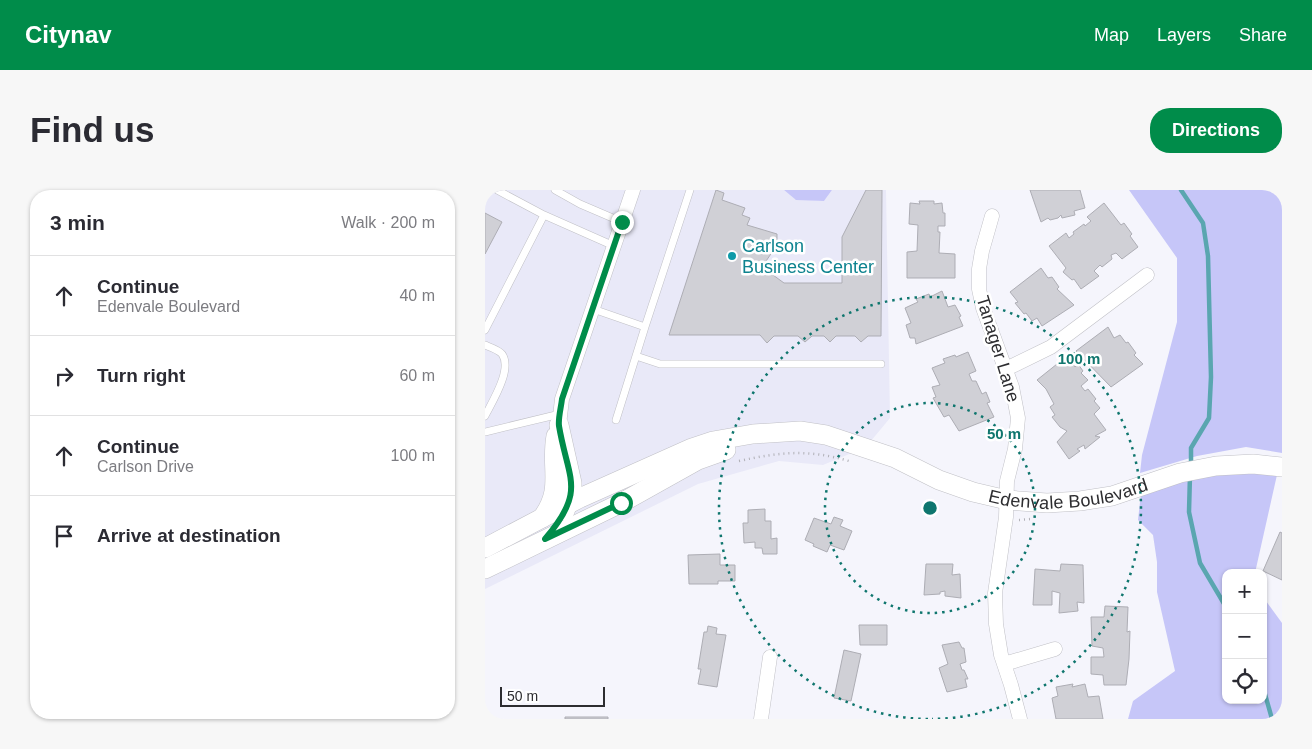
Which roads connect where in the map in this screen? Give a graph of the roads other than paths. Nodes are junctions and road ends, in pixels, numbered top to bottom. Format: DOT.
graph roads {
  1 [pos="497,190"];
  2 [pos="555,190"];
  3 [pos="633,190"];
  4 [pos="690,190"];
  5 [pos="544,214"];
  6 [pos="992,216"];
  7 [pos="622,222"];
  8 [pos="614,246"];
  9 [pos="1147,275"];
  10 [pos="593,310"];
  11 [pos="645,327"];
  12 [pos="485,330"];
  13 [pos="485,344"];
  14 [pos="636,356"];
  15 [pos="881,364"];
  16 [pos="1007,369"];
  17 [pos="485,416"];
  18 [pos="560,419"];
  19 [pos="616,420"];
  20 [pos="485,432"];
  21 [pos="861,445"];
  22 [pos="1282,467"];
  23 [pos="567,505"];
  24 [pos="1007,508"];
  25 [pos="542,518"];
  26 [pos="545,539"];
  27 [pos="485,548"];
  28 [pos="485,569"];
  29 [pos="1055,649"];
  30 [pos="770,657"];
  31 [pos="1004,664"];
  32 [pos="761,719"];
  33 [pos="1020,719"];
  1 -- 5 [label="lane"];
  2 -- 7 [label="lane"];
  3 -- 7 [label="street"];
  4 -- 11 [label="lane"];
  5 -- 8 [label="lane"];
  5 -- 12 [label="lane"];
  6 -- 16 [label="street, Tanager Lane"];
  7 -- 8 [label="street"];
  8 -- 10 [label="street"];
  9 -- 16 [label="street"];
  10 -- 11 [label="lane"];
  10 -- 18 [label="street"];
  11 -- 14 [label="lane"];
  13 -- 17 [label="lane"];
  14 -- 15 [label="lane"];
  14 -- 19 [label="lane"];
  16 -- 24 [label="street, Tanager Lane"];
  18 -- 20 [label="lane"];
  18 -- 23 [label="street"];
  18 -- 25 [label="street"];
  21 -- 23 [label="street, Edenvale Boulevard"];
  21 -- 24 [label="street, Edenvale Boulevard"];
  21 -- 26 [label="street, Edenvale Boulevard"];
  22 -- 24 [label="street, Edenvale Boulevard"];
  23 -- 25 [label="street, Edenvale Boulevard"];
  23 -- 26 [label="street"];
  24 -- 31 [label="street, Tanager Lane"];
  25 -- 27 [label="street, Edenvale Boulevard"];
  26 -- 28 [label="street, Edenvale Boulevard"];
  29 -- 31 [label="street"];
  30 -- 32 [label="street"];
  31 -- 33 [label="street, Tanager Lane"];
}
